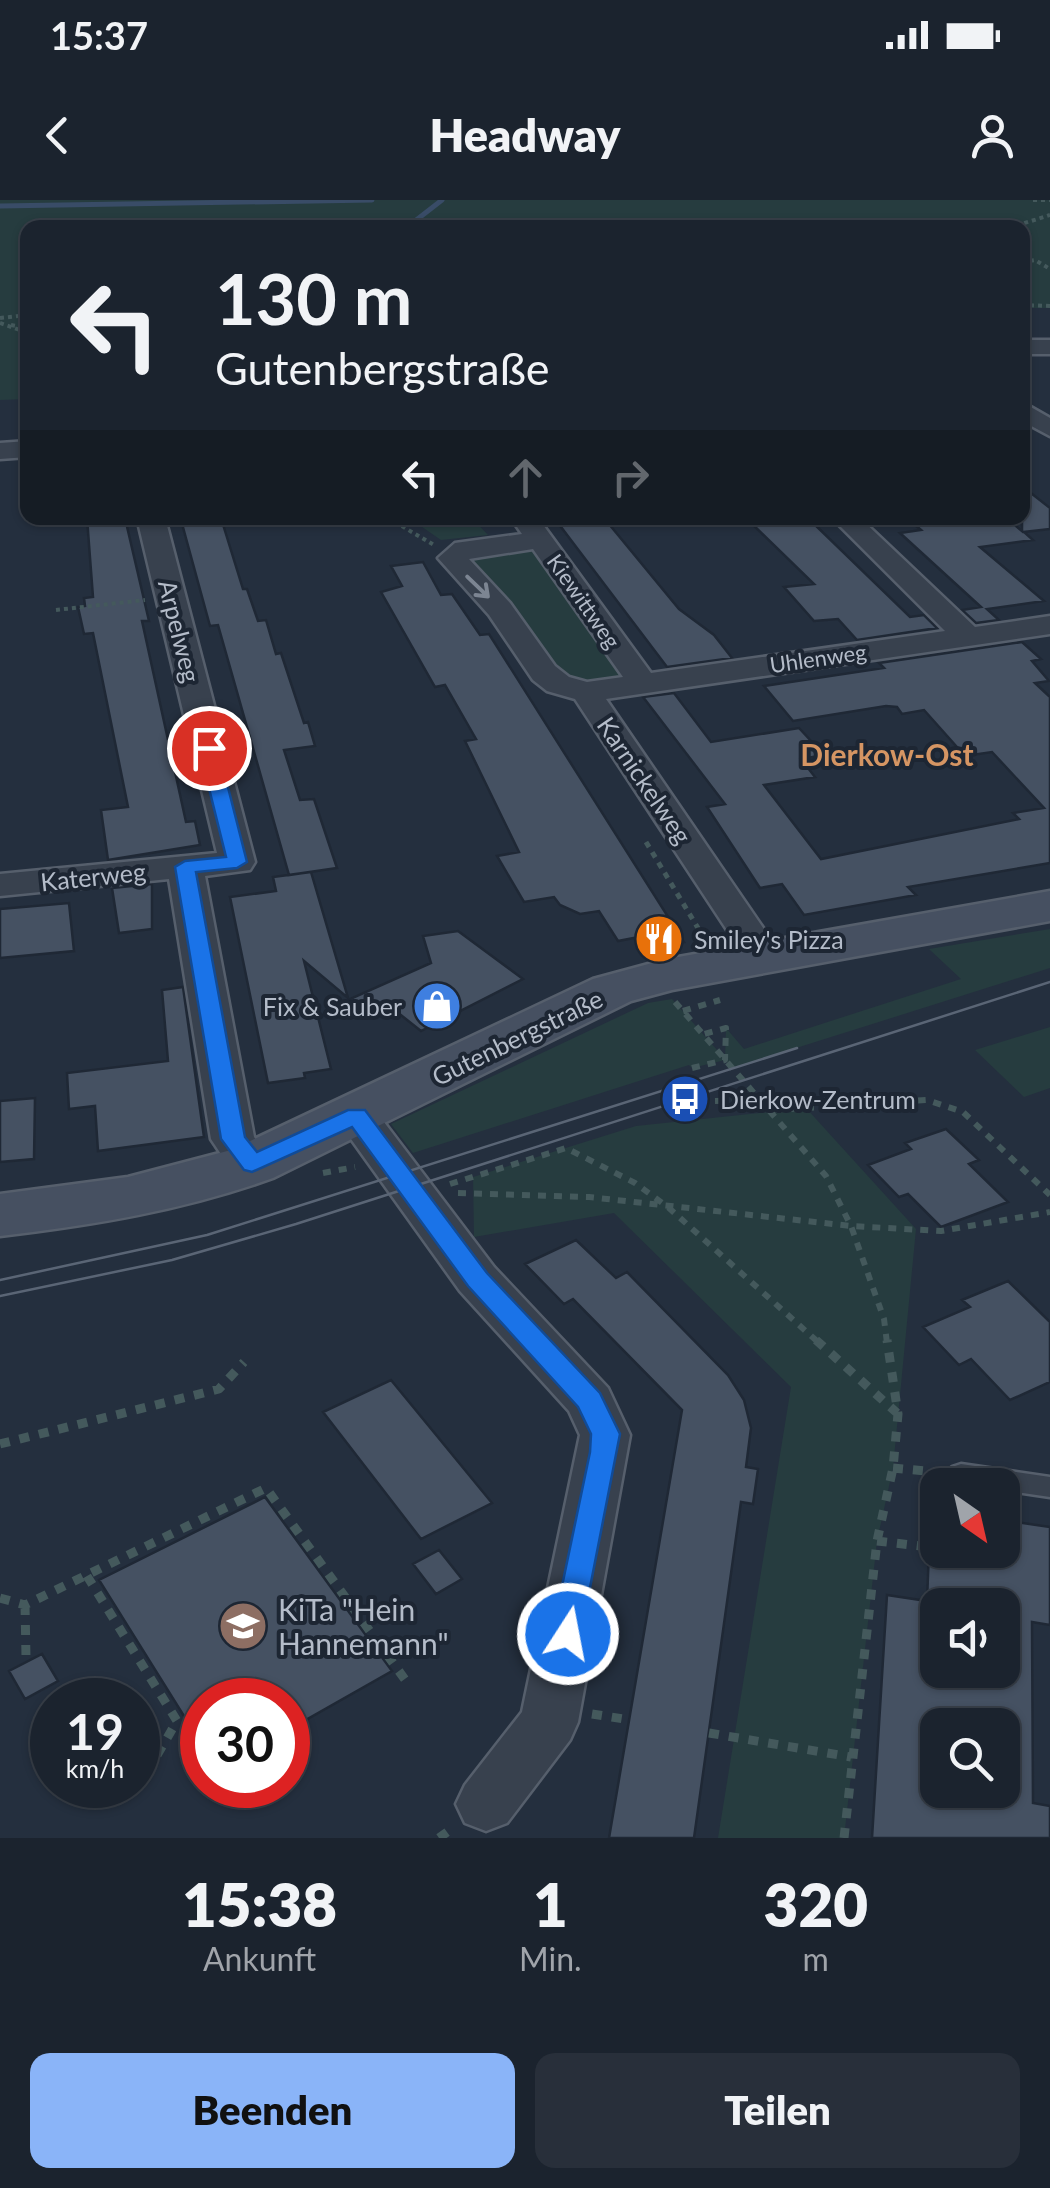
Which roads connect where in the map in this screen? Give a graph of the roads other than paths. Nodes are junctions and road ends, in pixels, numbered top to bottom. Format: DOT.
graph roads {
  1 [pos="154,525"];
  2 [pos="851,525"];
  3 [pos="533,529"];
  4 [pos="1050,626"];
  5 [pos="968,637"];
  6 [pos="643,684"];
  7 [pos="586,692"];
  8 [pos="185,867"];
  9 [pos="0,885"];
  10 [pos="1050,906"];
  11 [pos="764,957"];
  12 [pos="356,1116"];
  13 [pos="252,1164"];
  14 [pos="0,1214"];
  15 [pos="1020,1483"];
  16 [pos="1050,1487"];
  17 [pos="486,1804"];
  1 -- 8 [label="street, Arpelweg"];
  2 -- 5 [label="street"];
  3 -- 6 [label="street, Kiewittweg"];
  3 -- 7 [label="street, Karnickelweg, one-way"];
  4 -- 5 [label="street, Uhlenweg"];
  5 -- 6 [label="street, Uhlenweg"];
  6 -- 7 [label="street, Uhlenweg"];
  7 -- 11 [label="street, Karnickelweg"];
  8 -- 9 [label="street, Katerweg"];
  8 -- 13 [label="street"];
  10 -- 11 [label="street, Gutenbergstraße"];
  11 -- 12 [label="street, Gutenbergstraße"];
  12 -- 13 [label="street, Gutenbergstraße"];
  12 -- 17 [label="street"];
  13 -- 14 [label="street, Gutenbergstraße"];
  15 -- 16 [label="lane"];
}
